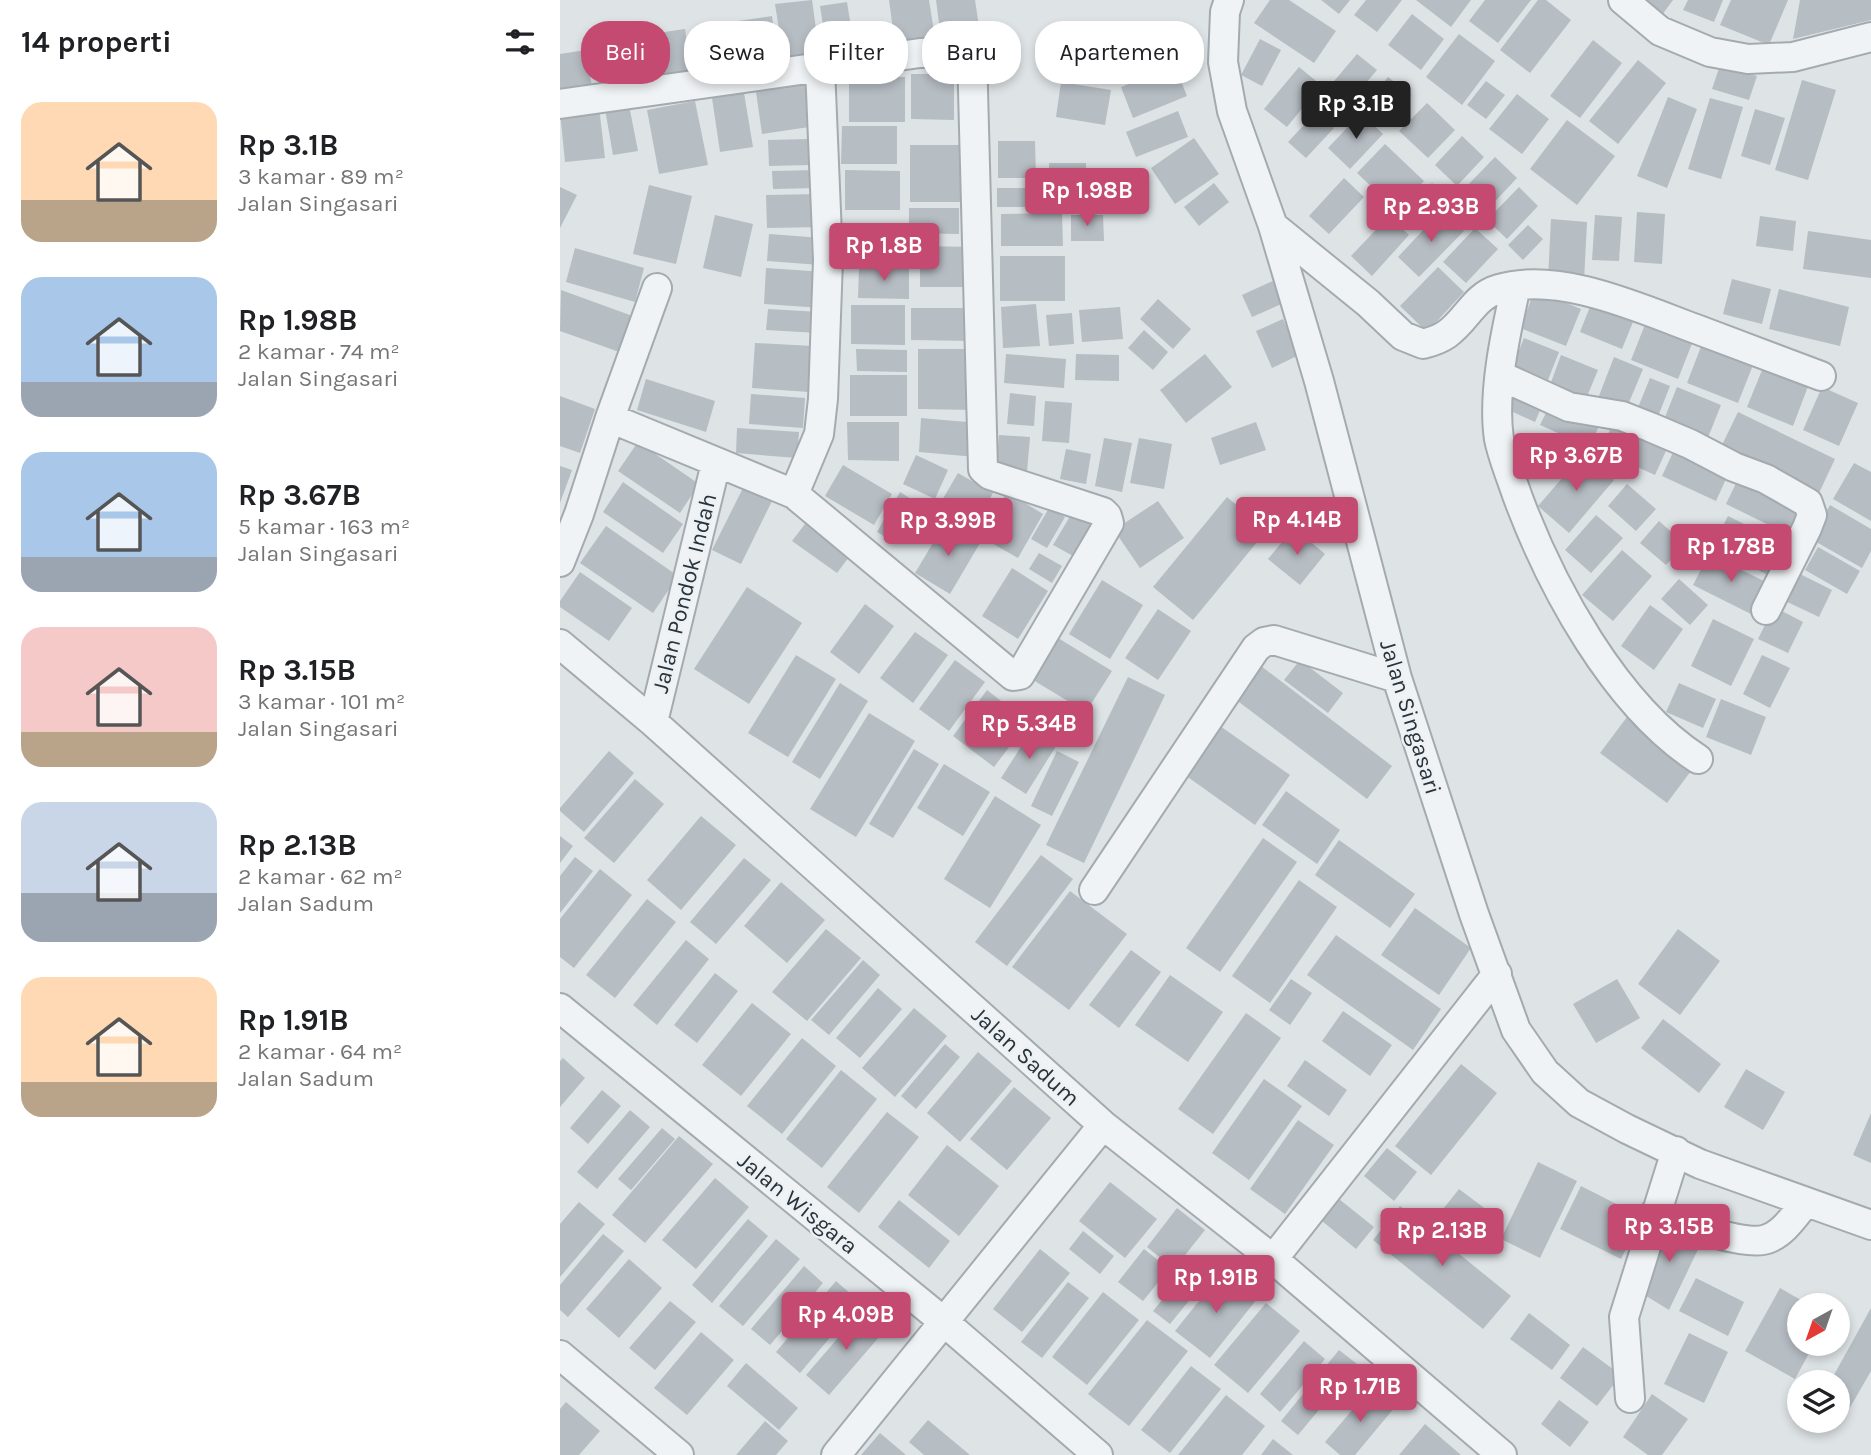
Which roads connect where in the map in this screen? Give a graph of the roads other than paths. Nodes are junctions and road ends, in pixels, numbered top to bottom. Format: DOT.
graph roads {
  1 [pos="1229,0"];
  2 [pos="1623,0"];
  3 [pos="1871,37"];
  4 [pos="908,55"];
  5 [pos="804,69"];
  6 [pos="821,84"];
  7 [pos="560,104"];
  8 [pos="1273,226"];
  9 [pos="1516,286"];
  10 [pos="657,288"];
  11 [pos="1501,376"];
  12 [pos="1821,376"];
  13 [pos="610,418"];
  14 [pos="716,463"];
  15 [pos="794,495"];
  16 [pos="560,562"];
  17 [pos="1766,610"];
  18 [pos="560,644"];
  19 [pos="1397,678"];
  20 [pos="653,722"];
  21 [pos="1698,759"];
  22 [pos="1094,890"];
  23 [pos="1497,974"];
  24 [pos="560,1008"];
  25 [pos="1103,1125"];
  26 [pos="1676,1151"];
  27 [pos="1806,1202"];
  28 [pos="1655,1213"];
  29 [pos="1871,1225"];
  30 [pos="1273,1259"];
  31 [pos="943,1321"];
  32 [pos="560,1355"];
  33 [pos="1630,1398"];
  34 [pos="679,1455"];
  35 [pos="836,1455"];
  36 [pos="1098,1455"];
  37 [pos="1502,1455"];
  1 -- 8 [label="street, Jalan Singasari"];
  2 -- 3 [label="street"];
  4 -- 15 [label="street, Jalan Pondok Indah"];
  5 -- 7 [label="street"];
  6 -- 15 [label="street"];
  8 -- 9 [label="street"];
  8 -- 19 [label="street, Jalan Singasari"];
  9 -- 11 [label="street"];
  9 -- 12 [label="street"];
  10 -- 13 [label="street"];
  11 -- 17 [label="street"];
  11 -- 21 [label="street"];
  13 -- 14 [label="street, Jalan Pondok Indah"];
  13 -- 16 [label="street"];
  14 -- 15 [label="street, Jalan Pondok Indah"];
  14 -- 20 [label="street, Jalan Pondok Indah"];
  18 -- 20 [label="street, Jalan Sadum"];
  19 -- 22 [label="street"];
  19 -- 23 [label="street, Jalan Singasari"];
  20 -- 25 [label="street, Jalan Sadum"];
  23 -- 26 [label="street, Jalan Singasari"];
  23 -- 30 [label="street"];
  24 -- 31 [label="street, Jalan Wisgara"];
  25 -- 30 [label="street, Jalan Sadum"];
  25 -- 31 [label="street"];
  26 -- 27 [label="street, Jalan Singasari"];
  26 -- 28 [label="street"];
  27 -- 28 [label="street"];
  27 -- 29 [label="street, Jalan Singasari"];
  28 -- 33 [label="street"];
  30 -- 37 [label="street, Jalan Sadum"];
  31 -- 35 [label="street"];
  31 -- 36 [label="street, Jalan Wisgara"];
  32 -- 34 [label="street"];
}
